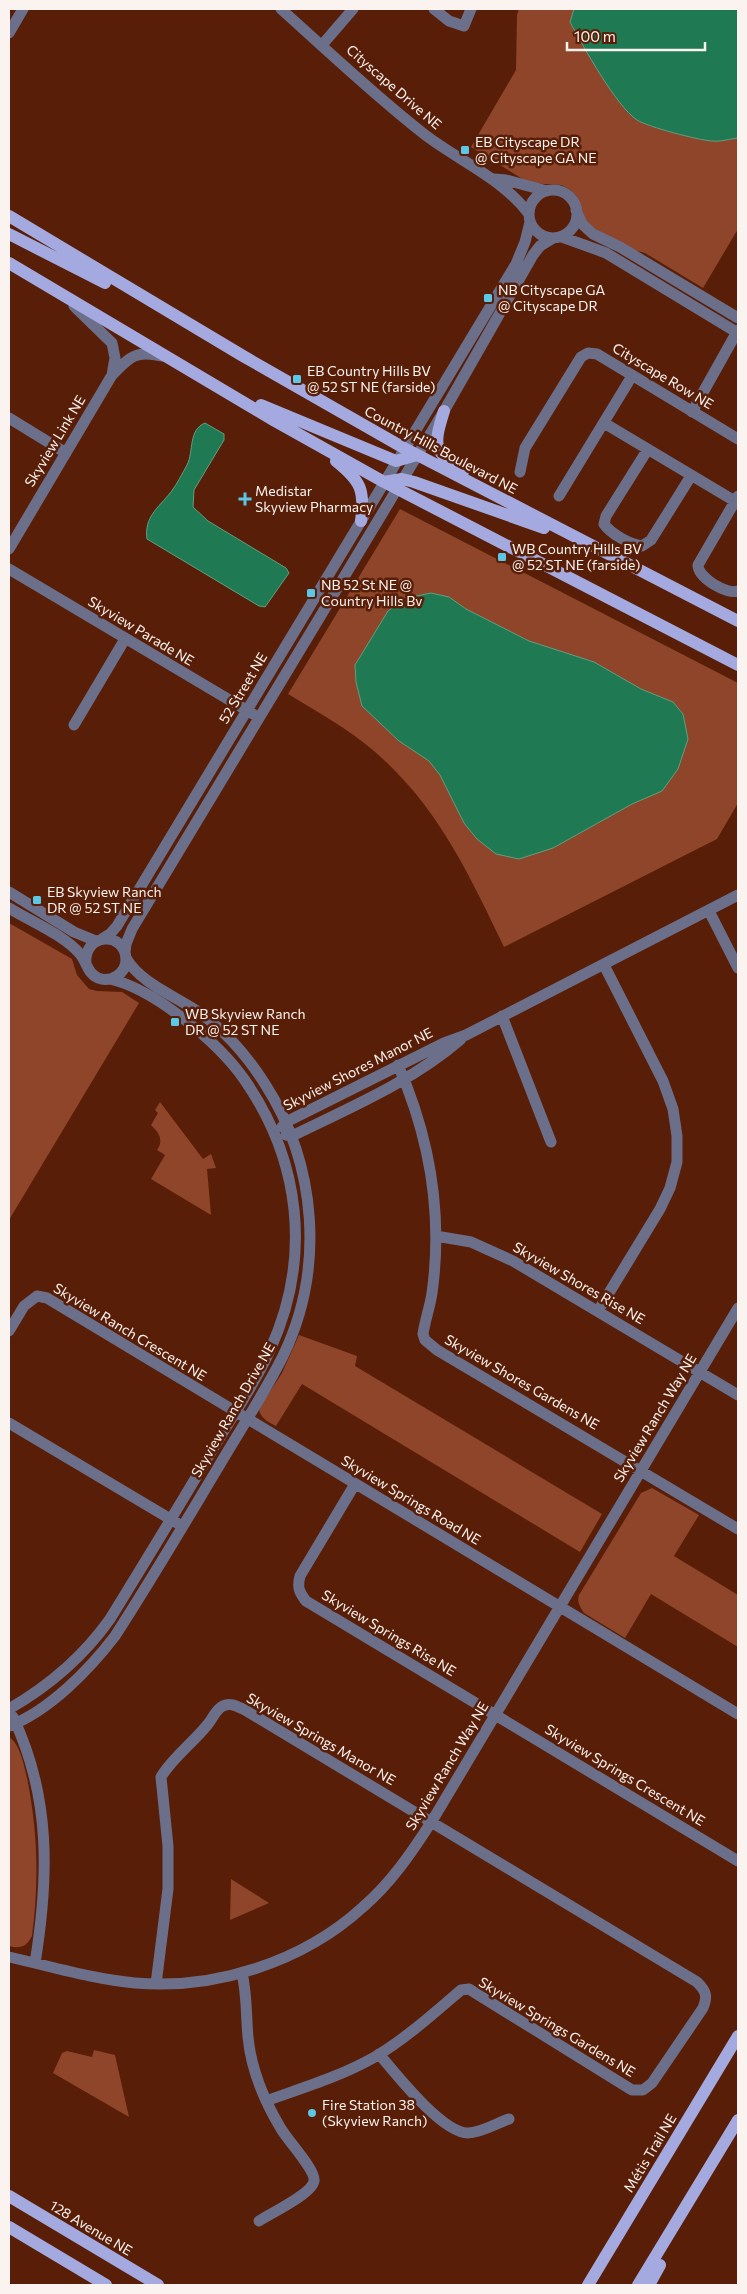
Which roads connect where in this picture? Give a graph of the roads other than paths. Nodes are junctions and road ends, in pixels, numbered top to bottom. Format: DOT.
graph roads {
  1 [pos="23,9"];
  2 [pos="281,9"];
  3 [pos="353,9"];
  4 [pos="434,9"];
  5 [pos="471,9"];
  6 [pos="9,33"];
  7 [pos="322,45"];
  8 [pos="494,179"];
  9 [pos="547,191"];
  10 [pos="576,210"];
  11 [pos="9,216"];
  12 [pos="530,218"];
  13 [pos="9,234"];
  14 [pos="558,238"];
  15 [pos="9,263"];
  16 [pos="61,294"];
  17 [pos="738,318"];
  18 [pos="188,324"];
  19 [pos="738,332"];
  20 [pos="168,358"];
  21 [pos="112,375"];
  22 [pos="632,376"];
  23 [pos="217,387"];
  24 [pos="444,411"];
  25 [pos="692,412"];
  26 [pos="9,418"];
  27 [pos="604,423"];
  28 [pos="738,439"];
  29 [pos="312,442"];
  30 [pos="404,448"];
  31 [pos="648,450"];
  32 [pos="66,453"];
  33 [pos="417,455"];
  34 [pos="396,461"];
  35 [pos="520,472"];
  36 [pos="691,476"];
  37 [pos="394,483"];
  38 [pos="560,496"];
  39 [pos="500,498"];
  40 [pos="737,500"];
  41 [pos="361,521"];
  42 [pos="589,544"];
  43 [pos="9,548"];
  44 [pos="9,569"];
  45 [pos="738,591"];
  46 [pos="738,621"];
  47 [pos="125,639"];
  48 [pos="738,665"];
  49 [pos="247,711"];
  50 [pos="259,718"];
  51 [pos="74,725"];
  52 [pos="9,892"];
  53 [pos="738,894"];
  54 [pos="9,908"];
  55 [pos="709,911"];
  56 [pos="99,940"];
  57 [pos="125,955"];
  58 [pos="86,964"];
  59 [pos="604,965"];
  60 [pos="738,968"];
  61 [pos="110,979"];
  62 [pos="502,1016"];
  63 [pos="466,1034"];
  64 [pos="398,1065"];
  65 [pos="404,1079"];
  66 [pos="286,1122"];
  67 [pos="276,1134"];
  68 [pos="292,1136"];
  69 [pos="551,1142"];
  70 [pos="436,1236"];
  71 [pos="738,1308"];
  72 [pos="598,1312"];
  73 [pos="9,1331"];
  74 [pos="700,1372"];
  75 [pos="738,1395"];
  76 [pos="235,1412"];
  77 [pos="247,1419"];
  78 [pos="9,1423"];
  79 [pos="641,1470"];
  80 [pos="355,1484"];
  81 [pos="170,1520"];
  82 [pos="182,1527"];
  83 [pos="738,1529"];
  84 [pos="560,1607"];
  85 [pos="9,1709"];
  86 [pos="496,1714"];
  87 [pos="738,1714"];
  88 [pos="13,1725"];
  89 [pos="432,1822"];
  90 [pos="738,1861"];
  91 [pos="9,1957"];
  92 [pos="35,1963"];
  93 [pos="242,1973"];
  94 [pos="156,1984"];
  95 [pos="738,2036"];
  96 [pos="379,2054"];
  97 [pos="266,2101"];
  98 [pos="509,2119"];
  99 [pos="738,2120"];
  100 [pos="701,2182"];
  101 [pos="9,2196"];
  102 [pos="9,2200"];
  103 [pos="259,2220"];
  104 [pos="56,2224"];
  105 [pos="9,2227"];
  106 [pos="106,2285"];
  107 [pos="158,2285"];
  108 [pos="589,2285"];
  109 [pos="638,2285"];
  110 [pos="649,2285"];
  1 -- 6 [label="street"];
  2 -- 7 [label="street, Cityscape Drive NE"];
  3 -- 7 [label="street"];
  4 -- 5 [label="street"];
  7 -- 8 [label="street, Cityscape Drive NE"];
  8 -- 9 [label="street, Cityscape Drive NE"];
  8 -- 12 [label="street, Cityscape Drive NE"];
  9 -- 10 [label="street"];
  9 -- 12 [label="street"];
  10 -- 14 [label="street"];
  10 -- 17 [label="street"];
  11 -- 18 [label="main road, Country Hills Boulevard NE"];
  12 -- 14 [label="street"];
  12 -- 30 [label="street, 52 Street NE"];
  13 -- 18 [label="main road"];
  14 -- 19 [label="street"];
  14 -- 24 [label="street"];
  15 -- 16 [label="main road"];
  16 -- 20 [label="main road"];
  16 -- 21 [label="street, Skyview Link NE"];
  18 -- 30 [label="main road, Country Hills Boulevard NE"];
  19 -- 25 [label="street"];
  20 -- 21 [label="street, Skyview Link NE"];
  20 -- 23 [label="main road"];
  21 -- 32 [label="street, Skyview Link NE"];
  22 -- 25 [label="street, Cityscape Row NE"];
  22 -- 27 [label="street"];
  22 -- 35 [label="street, Cityscape Row NE"];
  23 -- 29 [label="main road"];
  23 -- 34 [label="main road"];
  24 -- 33 [label="street"];
  24 -- 39 [label="main road"];
  25 -- 28 [label="street, Cityscape Row NE"];
  26 -- 32 [label="street"];
  27 -- 31 [label="street"];
  27 -- 38 [label="street"];
  29 -- 37 [label="main road"];
  29 -- 41 [label="main road"];
  30 -- 33 [label="main road, Country Hills Boulevard NE"];
  30 -- 34 [label="street, 52 Street NE"];
  31 -- 36 [label="street"];
  31 -- 36 [label="street"];
  32 -- 43 [label="street, Skyview Link NE"];
  33 -- 34 [label="main road"];
  33 -- 37 [label="street"];
  33 -- 39 [label="main road, Country Hills Boulevard NE"];
  34 -- 37 [label="street, 52 Street NE"];
  36 -- 40 [label="street"];
  37 -- 41 [label="street, 52 Street NE"];
  37 -- 42 [label="main road"];
  37 -- 48 [label="main road"];
  37 -- 50 [label="street, 52 Street NE"];
  39 -- 42 [label="main road, Country Hills Boulevard NE"];
  40 -- 45 [label="street"];
  41 -- 49 [label="street, 52 Street NE"];
  42 -- 46 [label="main road, Country Hills Boulevard NE"];
  44 -- 47 [label="street, Skyview Parade NE"];
  47 -- 49 [label="street, Skyview Parade NE"];
  47 -- 51 [label="street"];
  49 -- 50 [label="street, Skyview Parade NE"];
  49 -- 56 [label="street, 52 Street NE"];
  50 -- 57 [label="street, 52 Street NE"];
  52 -- 56 [label="street"];
  53 -- 55 [label="street, Skyview Shores Manor NE"];
  54 -- 58 [label="street"];
  55 -- 59 [label="street, Skyview Shores Manor NE"];
  55 -- 60 [label="street"];
  56 -- 57 [label="street"];
  56 -- 58 [label="street"];
  57 -- 61 [label="street"];
  57 -- 66 [label="street, Skyview Ranch Drive NE"];
  58 -- 61 [label="street"];
  59 -- 62 [label="street, Skyview Shores Manor NE"];
  59 -- 72 [label="street"];
  61 -- 67 [label="street, Skyview Ranch Drive NE"];
  62 -- 63 [label="street, Skyview Shores Manor NE"];
  62 -- 69 [label="street"];
  63 -- 64 [label="street, Skyview Shores Manor NE"];
  63 -- 65 [label="street, Skyview Shores Manor NE"];
  64 -- 65 [label="street, Skyview Shores Gardens NE"];
  64 -- 66 [label="street, Skyview Shores Manor NE"];
  65 -- 68 [label="street, Skyview Shores Manor NE"];
  65 -- 70 [label="street, Skyview Shores Gardens NE"];
  66 -- 67 [label="street, Skyview Shores Manor NE"];
  66 -- 68 [label="street, Skyview Ranch Drive NE"];
  67 -- 68 [label="street"];
  67 -- 76 [label="street, Skyview Ranch Drive NE"];
  68 -- 77 [label="street, Skyview Ranch Drive NE"];
  70 -- 72 [label="street, Skyview Shores Rise NE"];
  70 -- 79 [label="street, Skyview Shores Gardens NE"];
  71 -- 74 [label="street, Skyview Ranch Way NE"];
  72 -- 74 [label="street, Skyview Shores Rise NE"];
  73 -- 76 [label="street, Skyview Ranch Crescent NE"];
  74 -- 75 [label="street, Skyview Shores Rise NE"];
  74 -- 79 [label="street, Skyview Ranch Way NE"];
  76 -- 77 [label="street, Skyview Ranch Crescent NE"];
  76 -- 81 [label="street, Skyview Ranch Drive NE"];
  77 -- 80 [label="street, Skyview Springs Road NE"];
  77 -- 82 [label="street, Skyview Ranch Drive NE"];
  78 -- 81 [label="street"];
  79 -- 83 [label="street"];
  79 -- 84 [label="street, Skyview Ranch Way NE"];
  80 -- 84 [label="street, Skyview Springs Road NE"];
  80 -- 86 [label="street, Skyview Springs Rise NE"];
  81 -- 82 [label="street"];
  81 -- 85 [label="street, Skyview Ranch Drive NE"];
  82 -- 88 [label="street, Skyview Ranch Drive NE"];
  84 -- 86 [label="street, Skyview Ranch Way NE"];
  84 -- 87 [label="street"];
  85 -- 88 [label="street"];
  86 -- 89 [label="street, Skyview Ranch Way NE"];
  86 -- 90 [label="street, Skyview Springs Crescent NE"];
  88 -- 92 [label="street"];
  89 -- 93 [label="street, Skyview Ranch Way NE"];
  89 -- 94 [label="street, Skyview Springs Manor NE"];
  89 -- 96 [label="street, Skyview Springs Gardens NE"];
  91 -- 92 [label="street, Skyview Ranch Way NE"];
  92 -- 94 [label="street, Skyview Ranch Way NE"];
  93 -- 94 [label="street, Skyview Ranch Way NE"];
  93 -- 97 [label="street"];
  95 -- 108 [label="main road, Métis Trail NE"];
  96 -- 97 [label="street, Skyview Springs Gardens NE"];
  96 -- 98 [label="street"];
  97 -- 103 [label="street"];
  99 -- 100 [label="main road"];
  100 -- 109 [label="main road"];
  100 -- 110 [label="main road"];
  101 -- 104 [label="main road, 128 Avenue NE"];
  102 -- 104 [label="main road"];
  104 -- 107 [label="main road, 128 Avenue NE"];
  105 -- 106 [label="main road"];
}
